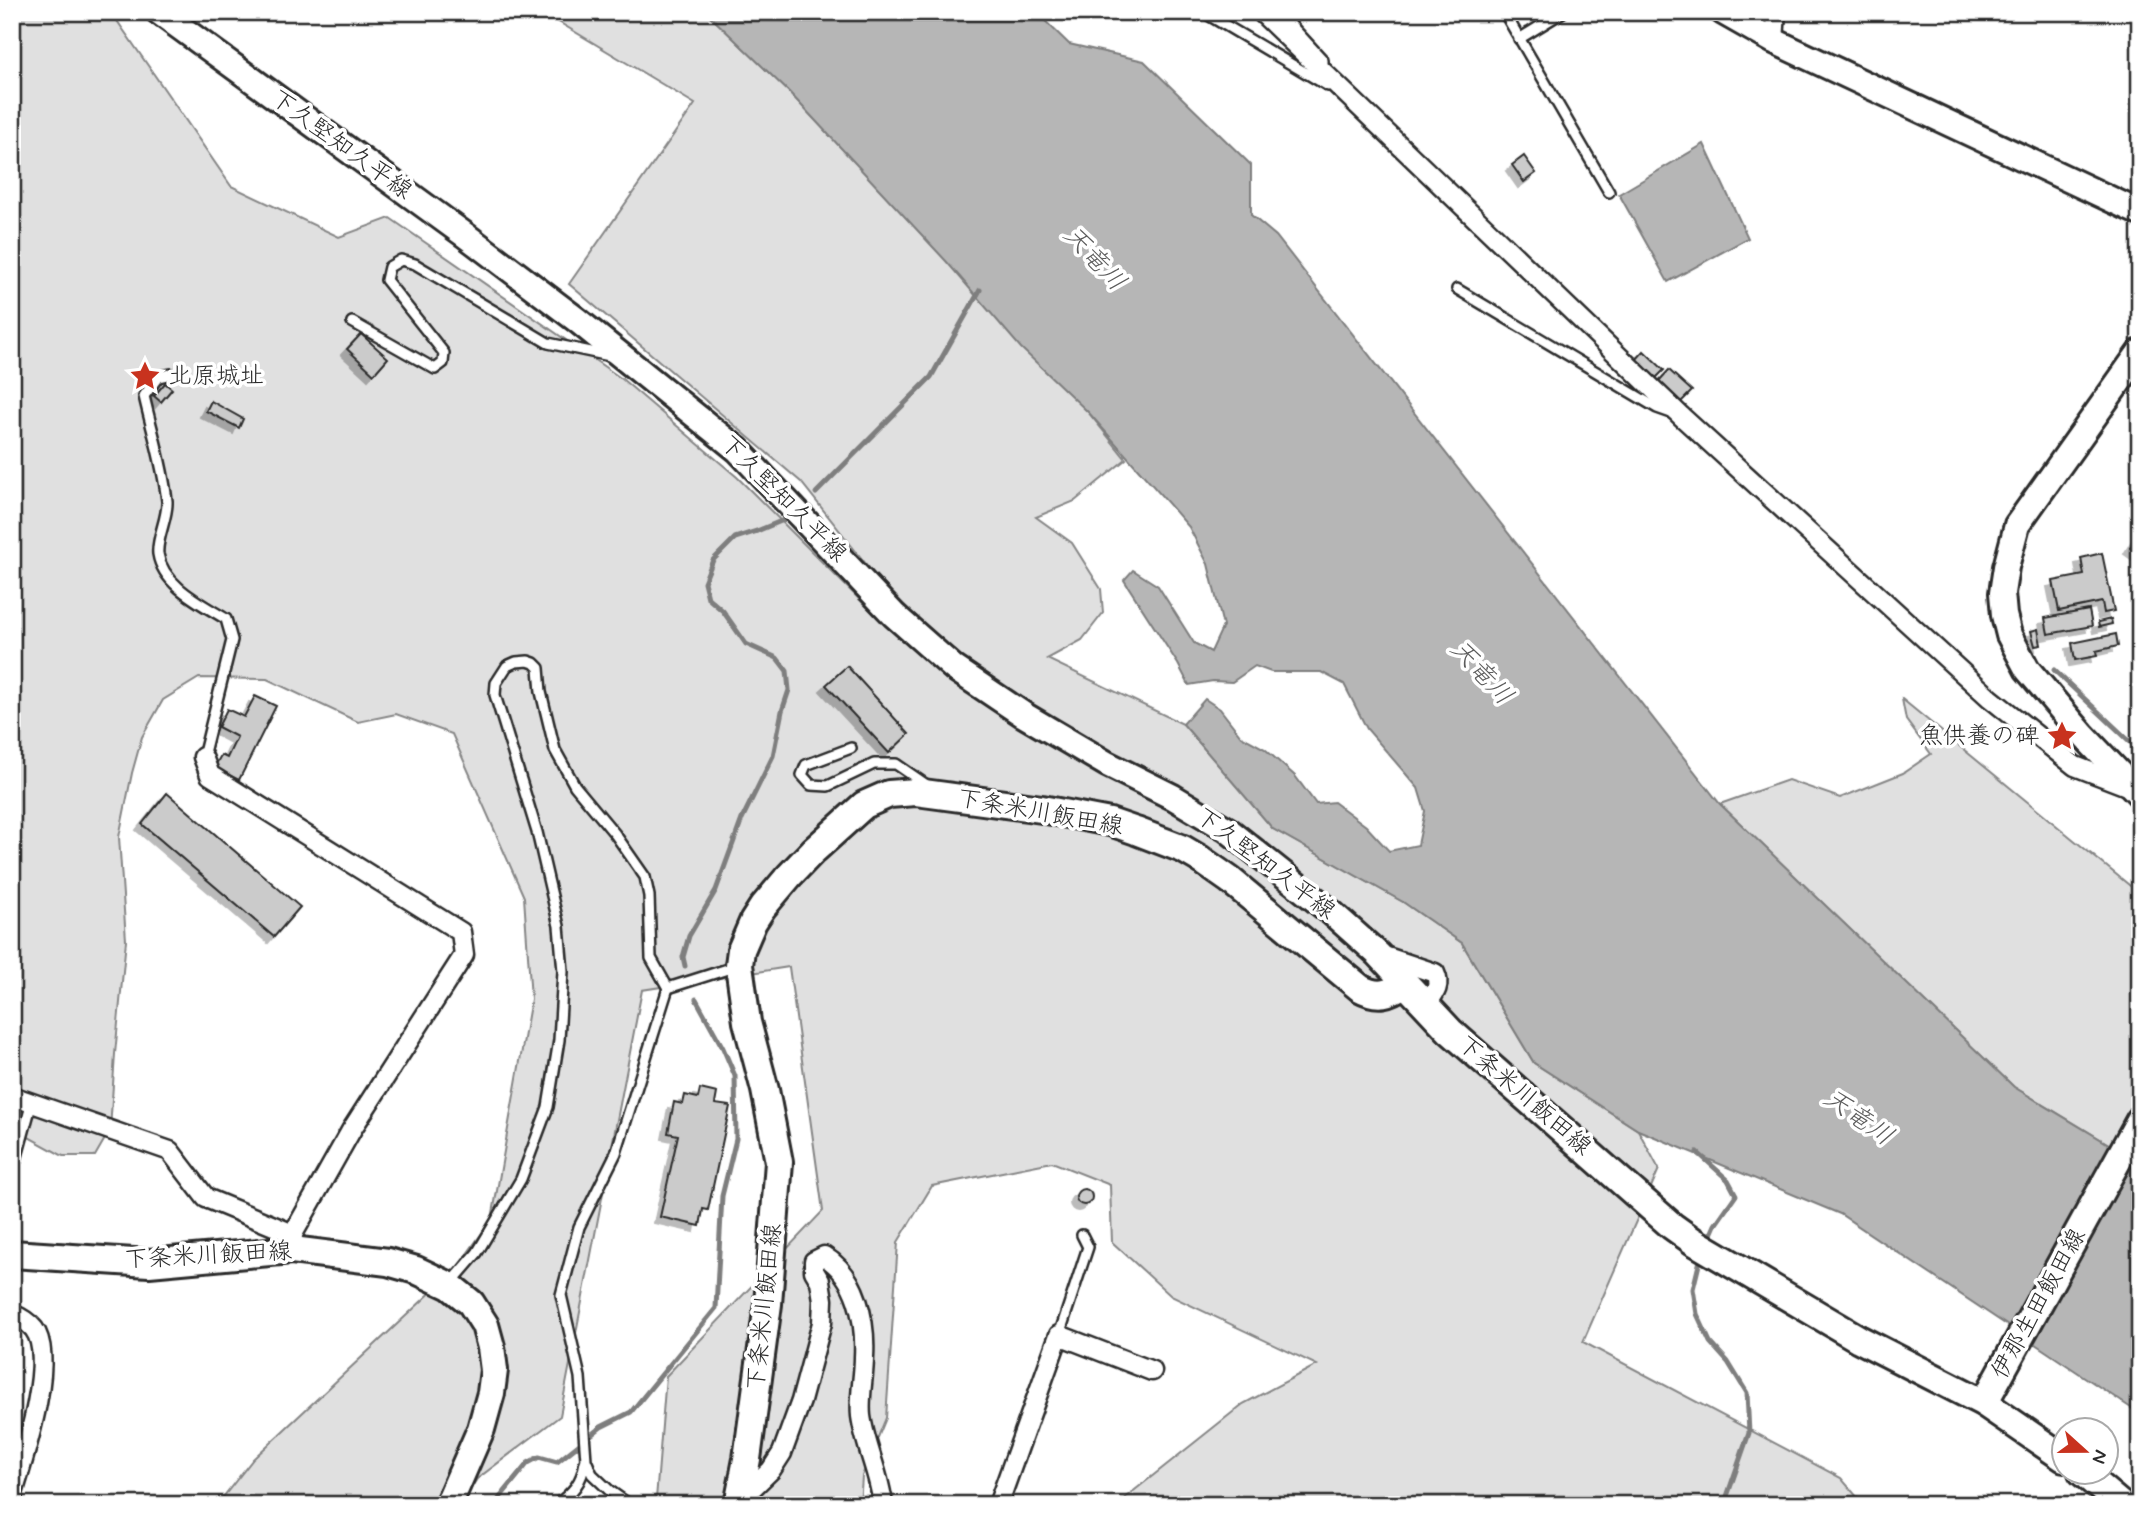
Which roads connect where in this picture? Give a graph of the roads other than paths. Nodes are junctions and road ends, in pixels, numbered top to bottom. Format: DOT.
graph roads {
  1 [pos="159,12"];
  2 [pos="1203,12"];
  3 [pos="1261,12"];
  4 [pos="1504,12"];
  5 [pos="1563,12"];
  6 [pos="1723,12"];
  7 [pos="1776,12"];
  8 [pos="1284,14"];
  9 [pos="1520,39"];
  10 [pos="1773,41"];
  11 [pos="1324,74"];
  12 [pos="1349,97"];
  13 [pos="1609,192"];
  14 [pos="2140,213"];
  15 [pos="1457,289"];
  16 [pos="352,322"];
  17 [pos="2140,352"];
  18 [pos="626,359"];
  19 [pos="171,374"];
  20 [pos="1681,416"];
  21 [pos="851,748"];
  22 [pos="203,757"];
  23 [pos="2137,787"];
  24 [pos="941,794"];
  25 [pos="1378,954"];
  26 [pos="739,965"];
  27 [pos="1405,983"];
  28 [pos="668,988"];
  29 [pos="1425,1006"];
  30 [pos="12,1096"];
  31 [pos="32,1102"];
  32 [pos="2140,1120"];
  33 [pos="13,1171"];
  34 [pos="1082,1235"];
  35 [pos="293,1242"];
  36 [pos="12,1254"];
  37 [pos="450,1286"];
  38 [pos="12,1314"];
  39 [pos="1059,1335"];
  40 [pos="1152,1371"];
  41 [pos="1984,1403"];
  42 [pos="2050,1448"];
  43 [pos="585,1458"];
  44 [pos="2099,1486"];
  45 [pos="12,1497"];
  46 [pos="739,1503"];
  47 [pos="448,1505"];
  48 [pos="556,1505"];
  49 [pos="630,1505"];
  50 [pos="883,1505"];
  51 [pos="998,1505"];
  52 [pos="2121,1505"];
  1 -- 18 [label="main road, 下久堅知久平線"];
  2 -- 12 [label="lane"];
  3 -- 11 [label="street"];
  4 -- 9 [label="lane"];
  5 -- 9 [label="lane"];
  6 -- 10 [label="main road"];
  7 -- 10 [label="street"];
  8 -- 11 [label="lane"];
  9 -- 13 [label="lane"];
  10 -- 14 [label="main road"];
  11 -- 12 [label="street"];
  12 -- 20 [label="street"];
  15 -- 20 [label="lane"];
  16 -- 18 [label="lane"];
  17 -- 23 [label="main road"];
  18 -- 25 [label="main road, 下久堅知久平線"];
  19 -- 22 [label="lane"];
  20 -- 23 [label="street"];
  21 -- 24 [label="lane"];
  22 -- 35 [label="street"];
  24 -- 26 [label="main road, 下条米川飯田線"];
  24 -- 27 [label="main road, 下条米川飯田線"];
  25 -- 27 [label="main road, 下久堅知久平線"];
  25 -- 29 [label="street"];
  26 -- 28 [label="lane"];
  26 -- 46 [label="main road, 下条米川飯田線"];
  27 -- 29 [label="main road, 下条米川飯田線"];
  28 -- 37 [label="lane"];
  28 -- 43 [label="lane"];
  29 -- 41 [label="main road, 下条米川飯田線"];
  30 -- 31 [label="street"];
  31 -- 33 [label="lane"];
  31 -- 35 [label="street"];
  32 -- 41 [label="main road, 伊那生田飯田線"];
  34 -- 39 [label="lane"];
  35 -- 36 [label="main road, 下条米川飯田線"];
  35 -- 37 [label="main road, 下条米川飯田線"];
  37 -- 47 [label="main road, 下条米川飯田線"];
  38 -- 45 [label="street"];
  39 -- 40 [label="street"];
  39 -- 51 [label="street"];
  41 -- 42 [label="main road, 伊那生田飯田線"];
  43 -- 48 [label="lane"];
  43 -- 49 [label="lane"];
  44 -- 52 [label="main road"];
  46 -- 50 [label="street"];
}
